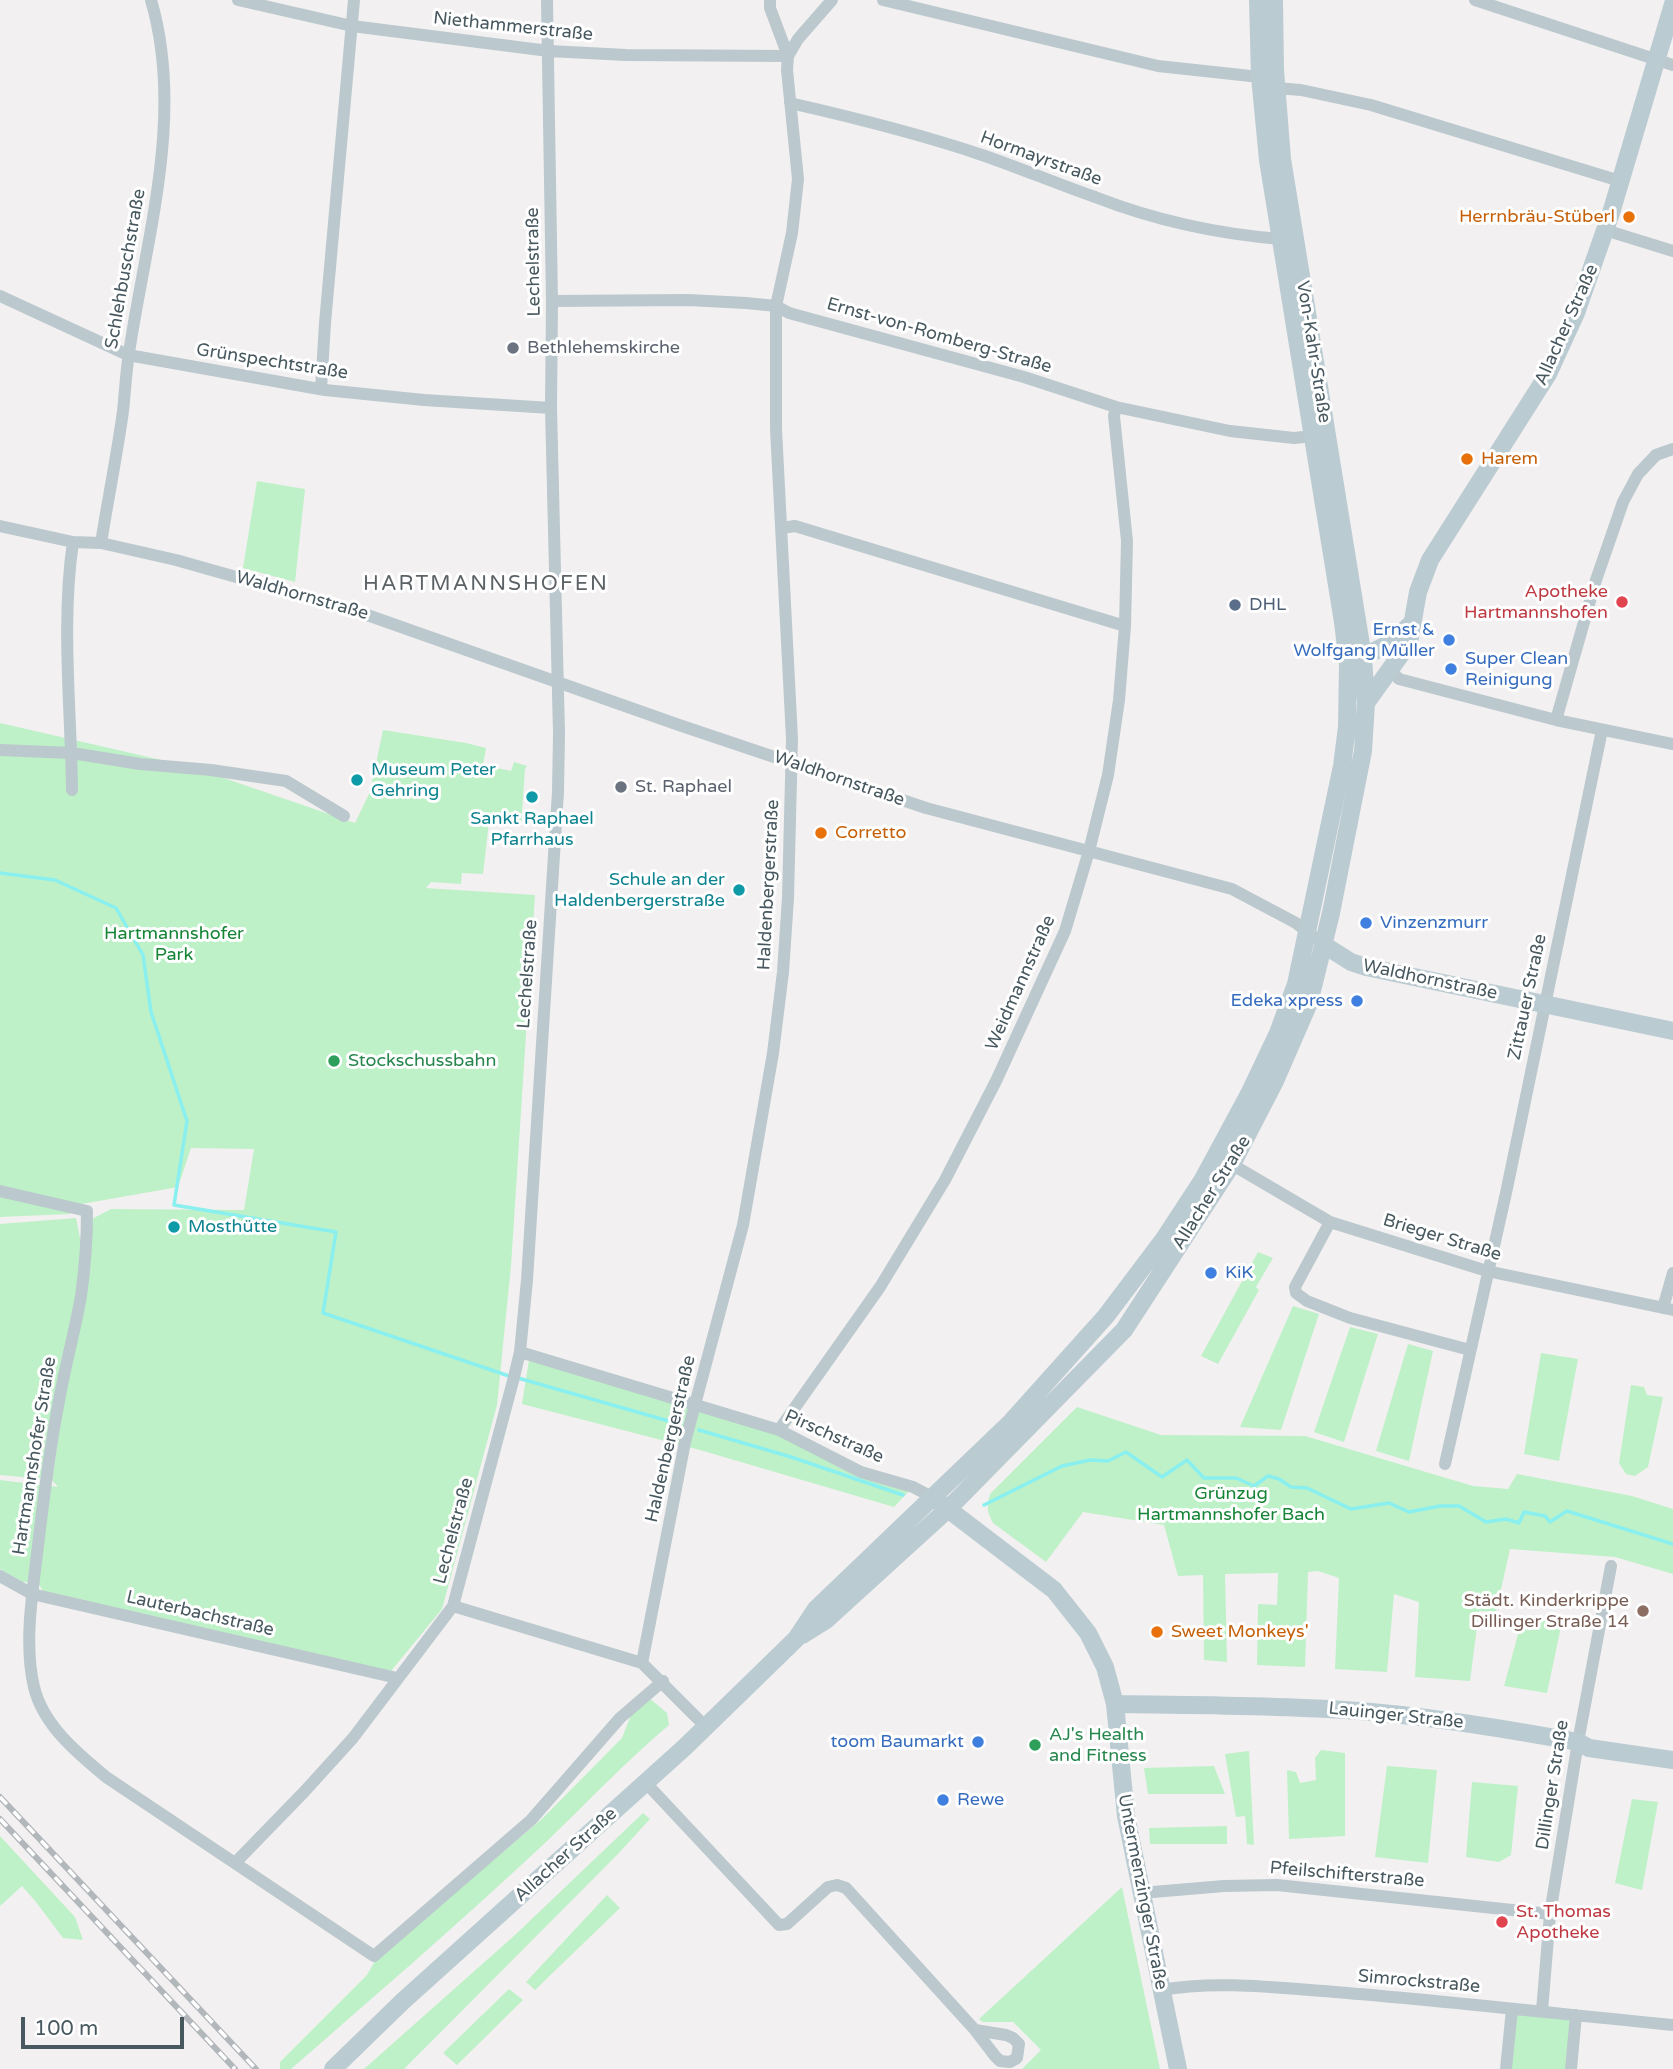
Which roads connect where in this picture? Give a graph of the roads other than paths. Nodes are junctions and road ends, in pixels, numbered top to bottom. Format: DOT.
graph roads {
  1 [pos="151,0"];
  2 [pos="238,0"];
  3 [pos="354,0"];
  4 [pos="547,0"];
  5 [pos="770,0"];
  6 [pos="832,0"];
  7 [pos="883,0"];
  8 [pos="1258,0"];
  9 [pos="1274,0"];
  10 [pos="1475,0"];
  11 [pos="1673,4"];
  12 [pos="352,26"];
  13 [pos="549,51"];
  14 [pos="788,56"];
  15 [pos="1664,62"];
  16 [pos="1260,77"];
  17 [pos="1276,88"];
  18 [pos="790,103"];
  19 [pos="1620,181"];
  20 [pos="1605,230"];
  21 [pos="1281,239"];
  22 [pos="1673,251"];
  23 [pos="0,296"];
  24 [pos="552,301"];
  25 [pos="776,306"];
  26 [pos="128,355"];
  27 [pos="321,389"];
  28 [pos="1116,407"];
  29 [pos="551,408"];
  30 [pos="1313,436"];
  31 [pos="1673,449"];
  32 [pos="0,526"];
  33 [pos="782,528"];
  34 [pos="73,542"];
  35 [pos="101,543"];
  36 [pos="1412,623"];
  37 [pos="1125,626"];
  38 [pos="1355,661"];
  39 [pos="1391,671"];
  40 [pos="557,680"];
  41 [pos="1357,702"];
  42 [pos="1556,720"];
  43 [pos="1602,730"];
  44 [pos="1673,744"];
  45 [pos="0,750"];
  46 [pos="72,753"];
  47 [pos="792,764"];
  48 [pos="72,790"];
  49 [pos="344,816"];
  50 [pos="1089,851"];
  51 [pos="1307,931"];
  52 [pos="1324,945"];
  53 [pos="1544,1004"];
  54 [pos="1673,1031"];
  55 [pos="1224,1160"];
  56 [pos="0,1191"];
  57 [pos="1330,1222"];
  58 [pos="1487,1271"];
  59 [pos="1673,1273"];
  60 [pos="1668,1309"];
  61 [pos="1470,1350"];
  62 [pos="520,1352"];
  63 [pos="695,1407"];
  64 [pos="779,1430"];
  65 [pos="1445,1464"];
  66 [pos="932,1497"];
  67 [pos="947,1509"];
  68 [pos="1611,1566"];
  69 [pos="0,1576"];
  70 [pos="32,1594"];
  71 [pos="453,1606"];
  72 [pos="796,1639"];
  73 [pos="642,1662"];
  74 [pos="397,1678"];
  75 [pos="663,1681"];
  76 [pos="1115,1704"];
  77 [pos="706,1727"];
  78 [pos="1578,1742"];
  79 [pos="1673,1760"];
  80 [pos="646,1783"];
  81 [pos="236,1862"];
  82 [pos="1141,1892"];
  83 [pos="1550,1914"];
  84 [pos="1161,1990"];
  85 [pos="1511,2009"];
  86 [pos="1542,2011"];
  87 [pos="1576,2015"];
  88 [pos="1673,2025"];
  89 [pos="975,2030"];
  90 [pos="333,2069"];
  91 [pos="1178,2069"];
  92 [pos="1506,2069"];
  93 [pos="1571,2069"];
  1 -- 26 [label="street, Schlehbuschstraße"];
  2 -- 12 [label="street, Niethammerstraße"];
  3 -- 12 [label="street"];
  4 -- 13 [label="street, Lechelstraße"];
  5 -- 14 [label="street, Haldenbergerstraße"];
  6 -- 14 [label="street"];
  7 -- 16 [label="street"];
  8 -- 16 [label="main road, Von-Kahr-Straße"];
  9 -- 17 [label="main road, Von-Kahr-Straße"];
  10 -- 15 [label="street"];
  11 -- 15 [label="main road, Allacher Straße"];
  12 -- 13 [label="street, Niethammerstraße"];
  12 -- 27 [label="street"];
  13 -- 14 [label="street, Niethammerstraße"];
  13 -- 24 [label="street, Lechelstraße"];
  14 -- 18 [label="street, Haldenbergerstraße"];
  15 -- 19 [label="main road, Allacher Straße"];
  16 -- 21 [label="main road, Von-Kahr-Straße"];
  17 -- 19 [label="street"];
  17 -- 38 [label="main road, Von-Kahr-Straße"];
  18 -- 21 [label="street, Hormayrstraße"];
  18 -- 25 [label="street, Haldenbergerstraße"];
  19 -- 20 [label="main road, Allacher Straße"];
  20 -- 22 [label="street"];
  20 -- 36 [label="main road, Allacher Straße"];
  21 -- 30 [label="main road, Von-Kahr-Straße"];
  23 -- 26 [label="street, Grünspechtstraße"];
  24 -- 25 [label="street, Ernst-von-Romberg-Straße"];
  24 -- 29 [label="street, Lechelstraße"];
  25 -- 28 [label="street, Ernst-von-Romberg-Straße"];
  25 -- 33 [label="street, Haldenbergerstraße"];
  26 -- 27 [label="street, Grünspechtstraße"];
  26 -- 35 [label="street, Schlehbuschstraße"];
  27 -- 29 [label="street, Grünspechtstraße"];
  28 -- 30 [label="street, Ernst-von-Romberg-Straße"];
  28 -- 37 [label="street, Weidmannstraße"];
  29 -- 40 [label="street, Lechelstraße"];
  30 -- 38 [label="main road, Von-Kahr-Straße"];
  31 -- 42 [label="street"];
  32 -- 34 [label="street, Waldhornstraße"];
  33 -- 37 [label="street"];
  33 -- 47 [label="street, Haldenbergerstraße"];
  34 -- 35 [label="street, Waldhornstraße"];
  34 -- 46 [label="street"];
  35 -- 40 [label="street, Waldhornstraße"];
  36 -- 38 [label="main road"];
  36 -- 39 [label="main road, Allacher Straße"];
  37 -- 50 [label="street, Weidmannstraße"];
  38 -- 41 [label="main road, Von-Kahr-Straße"];
  39 -- 41 [label="main road, Allacher Straße"];
  39 -- 42 [label="street"];
  40 -- 47 [label="street, Waldhornstraße"];
  40 -- 62 [label="street, Lechelstraße"];
  41 -- 51 [label="main road, Allacher Straße"];
  41 -- 52 [label="main road, Allacher Straße"];
  42 -- 43 [label="street"];
  43 -- 44 [label="street"];
  43 -- 53 [label="street, Zittauer Straße"];
  45 -- 46 [label="street"];
  46 -- 48 [label="street"];
  46 -- 49 [label="street"];
  47 -- 50 [label="street, Waldhornstraße"];
  47 -- 63 [label="street, Haldenbergerstraße"];
  50 -- 51 [label="street, Waldhornstraße"];
  50 -- 64 [label="street, Weidmannstraße"];
  51 -- 52 [label="street, Waldhornstraße"];
  51 -- 55 [label="main road, Allacher Straße"];
  52 -- 53 [label="main road, Waldhornstraße"];
  52 -- 55 [label="main road, Allacher Straße"];
  53 -- 54 [label="main road, Waldhornstraße"];
  53 -- 58 [label="street, Zittauer Straße"];
  55 -- 57 [label="street, Brieger Straße"];
  55 -- 66 [label="main road, Allacher Straße"];
  55 -- 67 [label="main road, Allacher Straße"];
  56 -- 70 [label="street, Hartmannshofer Straße"];
  57 -- 58 [label="street, Brieger Straße"];
  57 -- 61 [label="street"];
  58 -- 60 [label="street, Brieger Straße"];
  58 -- 61 [label="street, Zittauer Straße"];
  59 -- 60 [label="street"];
  61 -- 65 [label="street, Zittauer Straße"];
  62 -- 63 [label="street, Pirschstraße"];
  62 -- 71 [label="street, Lechelstraße"];
  63 -- 64 [label="street, Pirschstraße"];
  63 -- 73 [label="street, Haldenbergerstraße"];
  64 -- 66 [label="street, Pirschstraße"];
  66 -- 67 [label="main road, Untermenzinger Straße"];
  66 -- 72 [label="main road, Allacher Straße"];
  67 -- 72 [label="main road, Allacher Straße"];
  67 -- 76 [label="main road, Untermenzinger Straße"];
  68 -- 78 [label="street, Dillinger Straße"];
  69 -- 70 [label="street, Lauterbachstraße"];
  70 -- 74 [label="street, Lauterbachstraße"];
  70 -- 81 [label="street, Hartmannshofer Straße"];
  71 -- 73 [label="street"];
  71 -- 74 [label="street, Lechelstraße"];
  72 -- 77 [label="main road, Allacher Straße"];
  73 -- 75 [label="street"];
  74 -- 81 [label="street, Lechelstraße"];
  75 -- 77 [label="street"];
  75 -- 81 [label="street, Hartmannshofer Straße"];
  76 -- 78 [label="main road, Lauinger Straße"];
  76 -- 82 [label="main road, Untermenzinger Straße"];
  77 -- 80 [label="main road, Allacher Straße"];
  78 -- 79 [label="main road, Lauinger Straße"];
  78 -- 83 [label="street, Dillinger Straße"];
  80 -- 89 [label="street"];
  80 -- 90 [label="main road, Allacher Straße"];
  82 -- 83 [label="street, Pfeilschifterstraße"];
  82 -- 84 [label="main road, Untermenzinger Straße"];
  83 -- 86 [label="street, Dillinger Straße"];
  84 -- 85 [label="street, Simrockstraße"];
  84 -- 91 [label="main road, Untermenzinger Straße"];
  85 -- 86 [label="street, Simrockstraße"];
  85 -- 92 [label="street"];
  86 -- 87 [label="street, Simrockstraße"];
  87 -- 88 [label="street, Simrockstraße"];
  87 -- 93 [label="street"];
}
